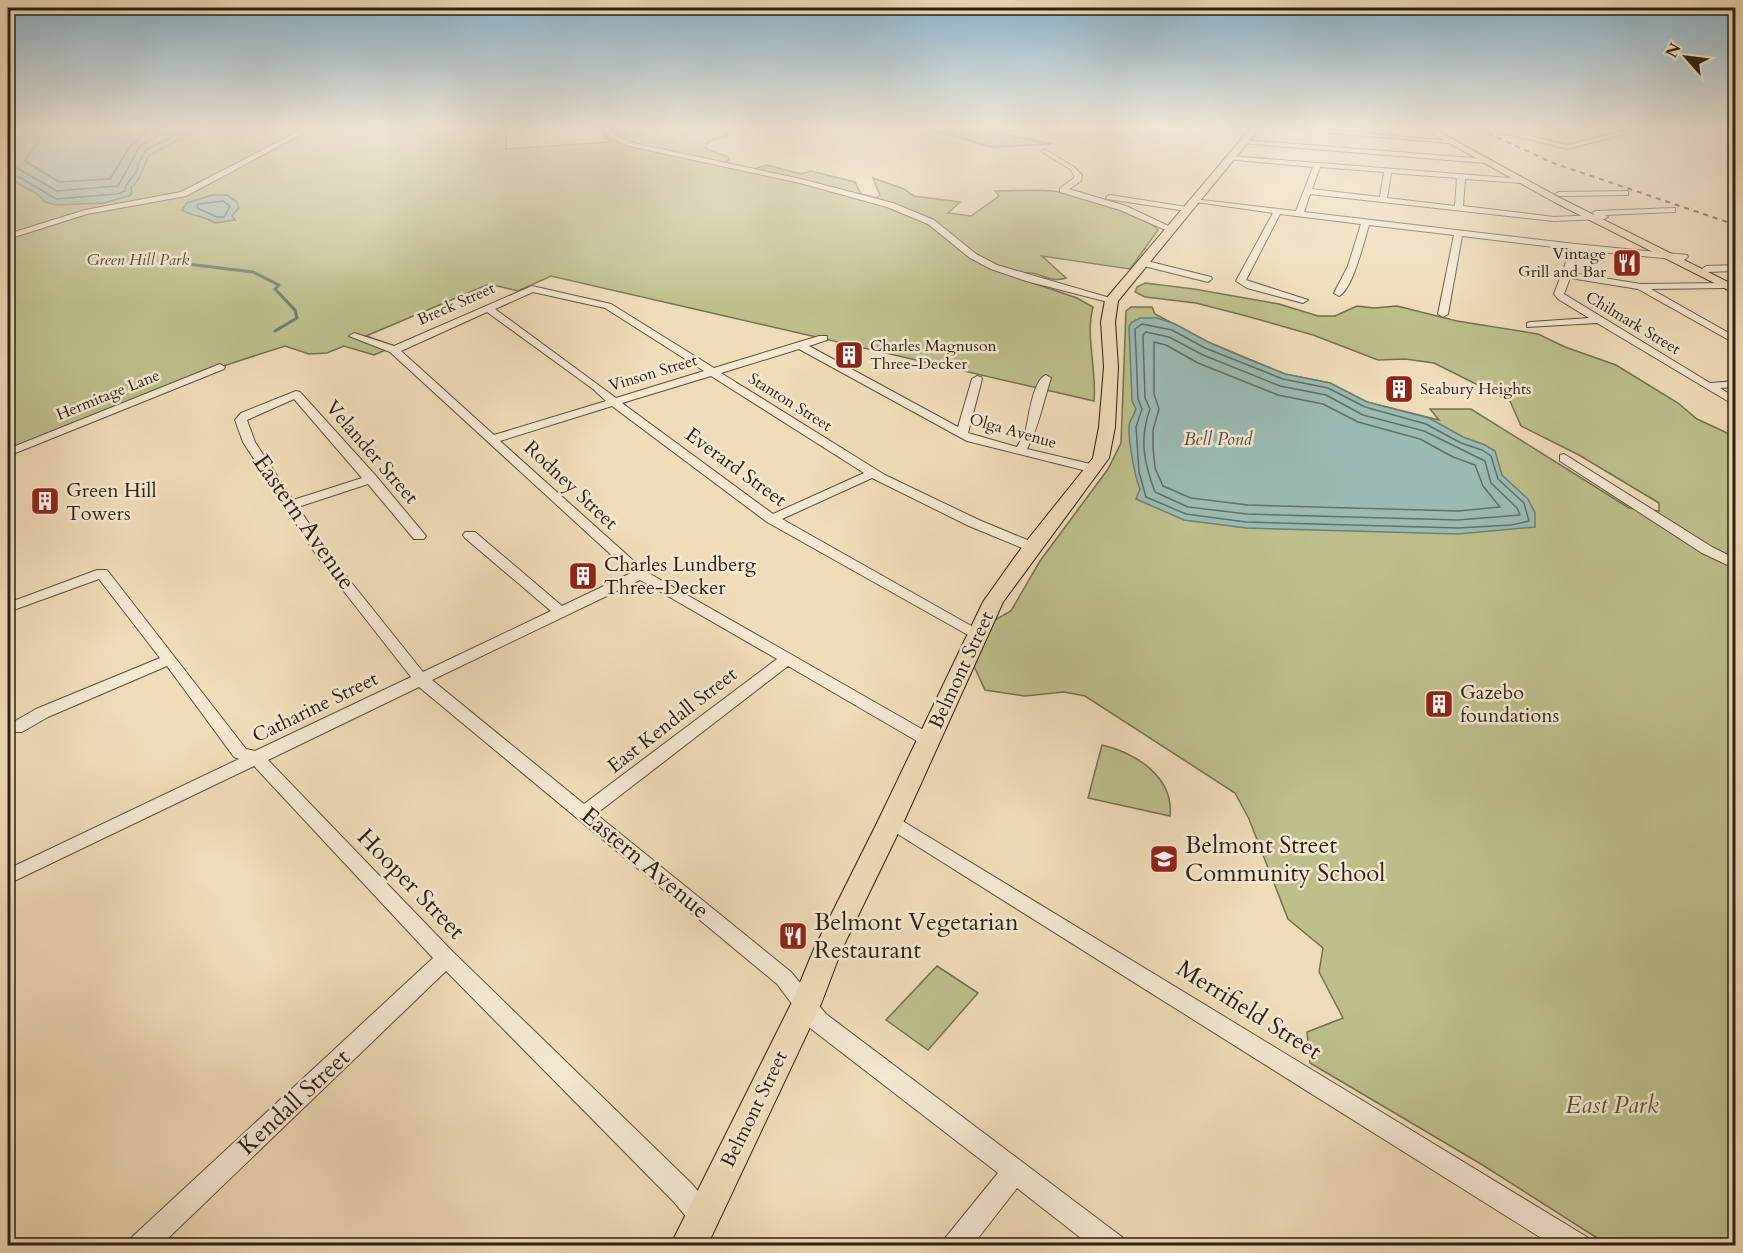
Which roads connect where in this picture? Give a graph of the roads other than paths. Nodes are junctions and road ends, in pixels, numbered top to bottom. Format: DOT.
graph roads {
  1 [pos="180,187"];
  2 [pos="195,187"];
  3 [pos="825,187"];
  4 [pos="1066,187"];
  5 [pos="1205,187"];
  6 [pos="1307,187"];
  7 [pos="1385,187"];
  8 [pos="1460,187"];
  9 [pos="1536,187"];
  10 [pos="1546,187"];
  11 [pos="1306,191"];
  12 [pos="1625,193"];
  13 [pos="183,194"];
  14 [pos="1559,194"];
  15 [pos="1082,196"];
  16 [pos="1383,200"];
  17 [pos="1190,205"];
  18 [pos="1459,208"];
  19 [pos="1672,210"];
  20 [pos="1278,212"];
  21 [pos="1299,214"];
  22 [pos="1597,216"];
  23 [pos="1366,222"];
  24 [pos="1171,229"];
  25 [pos="1458,233"];
  26 [pos="8,237"];
  27 [pos="1575,247"];
  28 [pos="1684,257"];
  29 [pos="1671,258"];
  30 [pos="1143,263"];
  31 [pos="1736,268"];
  32 [pos="1706,269"];
  33 [pos="1565,274"];
  34 [pos="1208,279"];
  35 [pos="1736,283"];
  36 [pos="1723,285"];
  37 [pos="1641,287"];
  38 [pos="532,289"];
  39 [pos="1736,291"];
  40 [pos="1339,293"];
  41 [pos="1112,300"];
  42 [pos="1303,300"];
  43 [pos="487,308"];
  44 [pos="1443,314"];
  45 [pos="1599,320"];
  46 [pos="1530,325"];
  47 [pos="354,336"];
  48 [pos="823,338"];
  49 [pos="1736,341"];
  50 [pos="800,345"];
  51 [pos="394,350"];
  52 [pos="220,367"];
  53 [pos="712,372"];
  54 [pos="1046,378"];
  55 [pos="977,379"];
  56 [pos="1736,384"];
  57 [pos="1708,386"];
  58 [pos="296,394"];
  59 [pos="614,402"];
  60 [pos="1736,403"];
  61 [pos="962,434"];
  62 [pos="493,439"];
  63 [pos="1020,452"];
  64 [pos="8,453"];
  65 [pos="1564,458"];
  66 [pos="1095,469"];
  67 [pos="873,473"];
  68 [pos="372,479"];
  69 [pos="290,505"];
  70 [pos="772,519"];
  71 [pos="470,535"];
  72 [pos="419,536"];
  73 [pos="1032,547"];
  74 [pos="1736,565"];
  75 [pos="640,574"];
  76 [pos="8,608"];
  77 [pos="562,613"];
  78 [pos="977,634"];
  79 [pos="168,660"];
  80 [pos="786,660"];
  81 [pos="421,680"];
  82 [pos="16,728"];
  83 [pos="928,740"];
  84 [pos="256,758"];
  85 [pos="585,813"];
  86 [pos="891,821"];
  87 [pos="8,877"];
  88 [pos="446,958"];
  89 [pos="806,1004"];
  90 [pos="1016,1170"];
  91 [pos="695,1231"];
  92 [pos="141,1245"];
  93 [pos="955,1245"];
  94 [pos="1113,1245"];
  95 [pos="1578,1245"];
  1 -- 13 [label="street"];
  2 -- 13 [label="street"];
  3 -- 41 [label="street"];
  4 -- 15 [label="street"];
  5 -- 17 [label="highway"];
  6 -- 11 [label="street"];
  7 -- 16 [label="street"];
  8 -- 18 [label="street"];
  9 -- 22 [label="main road"];
  10 -- 14 [label="main road"];
  11 -- 16 [label="street"];
  11 -- 21 [label="street"];
  12 -- 14 [label="street"];
  13 -- 26 [label="street"];
  14 -- 22 [label="main road"];
  15 -- 17 [label="street"];
  15 -- 24 [label="street"];
  16 -- 18 [label="street"];
  17 -- 20 [label="street"];
  17 -- 24 [label="highway"];
  18 -- 22 [label="street"];
  19 -- 22 [label="street"];
  20 -- 21 [label="street"];
  20 -- 42 [label="street"];
  21 -- 23 [label="street"];
  22 -- 28 [label="main road"];
  22 -- 29 [label="main road"];
  23 -- 25 [label="street"];
  23 -- 40 [label="street"];
  24 -- 30 [label="highway"];
  25 -- 27 [label="street"];
  25 -- 44 [label="street"];
  27 -- 29 [label="street"];
  27 -- 33 [label="street, Chilmark Street"];
  28 -- 29 [label="street"];
  28 -- 32 [label="main road"];
  29 -- 36 [label="main road"];
  30 -- 34 [label="street"];
  30 -- 41 [label="highway"];
  31 -- 32 [label="street"];
  32 -- 35 [label="main road"];
  33 -- 37 [label="street"];
  33 -- 45 [label="street, Chilmark Street"];
  36 -- 37 [label="street"];
  36 -- 39 [label="main road"];
  37 -- 49 [label="street"];
  38 -- 43 [label="street, Breck Street"];
  38 -- 53 [label="street, Stanton Street"];
  41 -- 66 [label="highway, Belmont Street"];
  43 -- 51 [label="street, Breck Street"];
  43 -- 59 [label="street, Everard Street"];
  45 -- 46 [label="street"];
  45 -- 57 [label="street, Chilmark Street"];
  47 -- 51 [label="street, Rodney Street"];
  48 -- 50 [label="street, Vinson Street"];
  50 -- 53 [label="street, Vinson Street"];
  50 -- 61 [label="street, Olga Avenue"];
  51 -- 62 [label="street, Rodney Street"];
  52 -- 64 [label="street, Hermitage Lane"];
  53 -- 59 [label="street, Vinson Street"];
  53 -- 67 [label="street, Stanton Street"];
  54 -- 63 [label="street"];
  55 -- 61 [label="street"];
  56 -- 57 [label="street"];
  57 -- 60 [label="street, Chilmark Street"];
  58 -- 68 [label="street, Velander Street"];
  58 -- 69 [label="street, Eastern Avenue"];
  59 -- 62 [label="street, Vinson Street"];
  59 -- 70 [label="street, Everard Street"];
  61 -- 63 [label="street, Olga Avenue"];
  62 -- 75 [label="street, Rodney Street"];
  63 -- 66 [label="street, Olga Avenue"];
  65 -- 74 [label="street"];
  66 -- 73 [label="highway, Belmont Street"];
  67 -- 70 [label="street"];
  67 -- 73 [label="street, Stanton Street"];
  68 -- 69 [label="street"];
  68 -- 72 [label="street, Velander Street"];
  69 -- 81 [label="street, Eastern Avenue"];
  70 -- 78 [label="street, Everard Street"];
  71 -- 77 [label="street"];
  73 -- 78 [label="highway, Belmont Street"];
  75 -- 77 [label="street, Catharine Street"];
  75 -- 80 [label="street, Rodney Street"];
  76 -- 79 [label="street, Hooper Street"];
  77 -- 81 [label="street, Catharine Street"];
  78 -- 83 [label="highway, Belmont Street"];
  79 -- 82 [label="street"];
  79 -- 84 [label="street, Hooper Street"];
  80 -- 83 [label="street, Rodney Street"];
  80 -- 85 [label="street, East Kendall Street"];
  81 -- 84 [label="street, Catharine Street"];
  81 -- 85 [label="street, Eastern Avenue"];
  83 -- 86 [label="highway, Belmont Street"];
  84 -- 87 [label="street, Catharine Street"];
  84 -- 88 [label="street, Hooper Street"];
  85 -- 89 [label="street, Eastern Avenue"];
  86 -- 89 [label="highway, Belmont Street"];
  86 -- 95 [label="street, Merrifield Street"];
  88 -- 91 [label="street, Hooper Street"];
  88 -- 92 [label="street, Kendall Street"];
  89 -- 90 [label="street, Eastern Avenue"];
  89 -- 91 [label="highway, Belmont Street"];
  90 -- 93 [label="street"];
  90 -- 94 [label="street, Eastern Avenue"];
}
